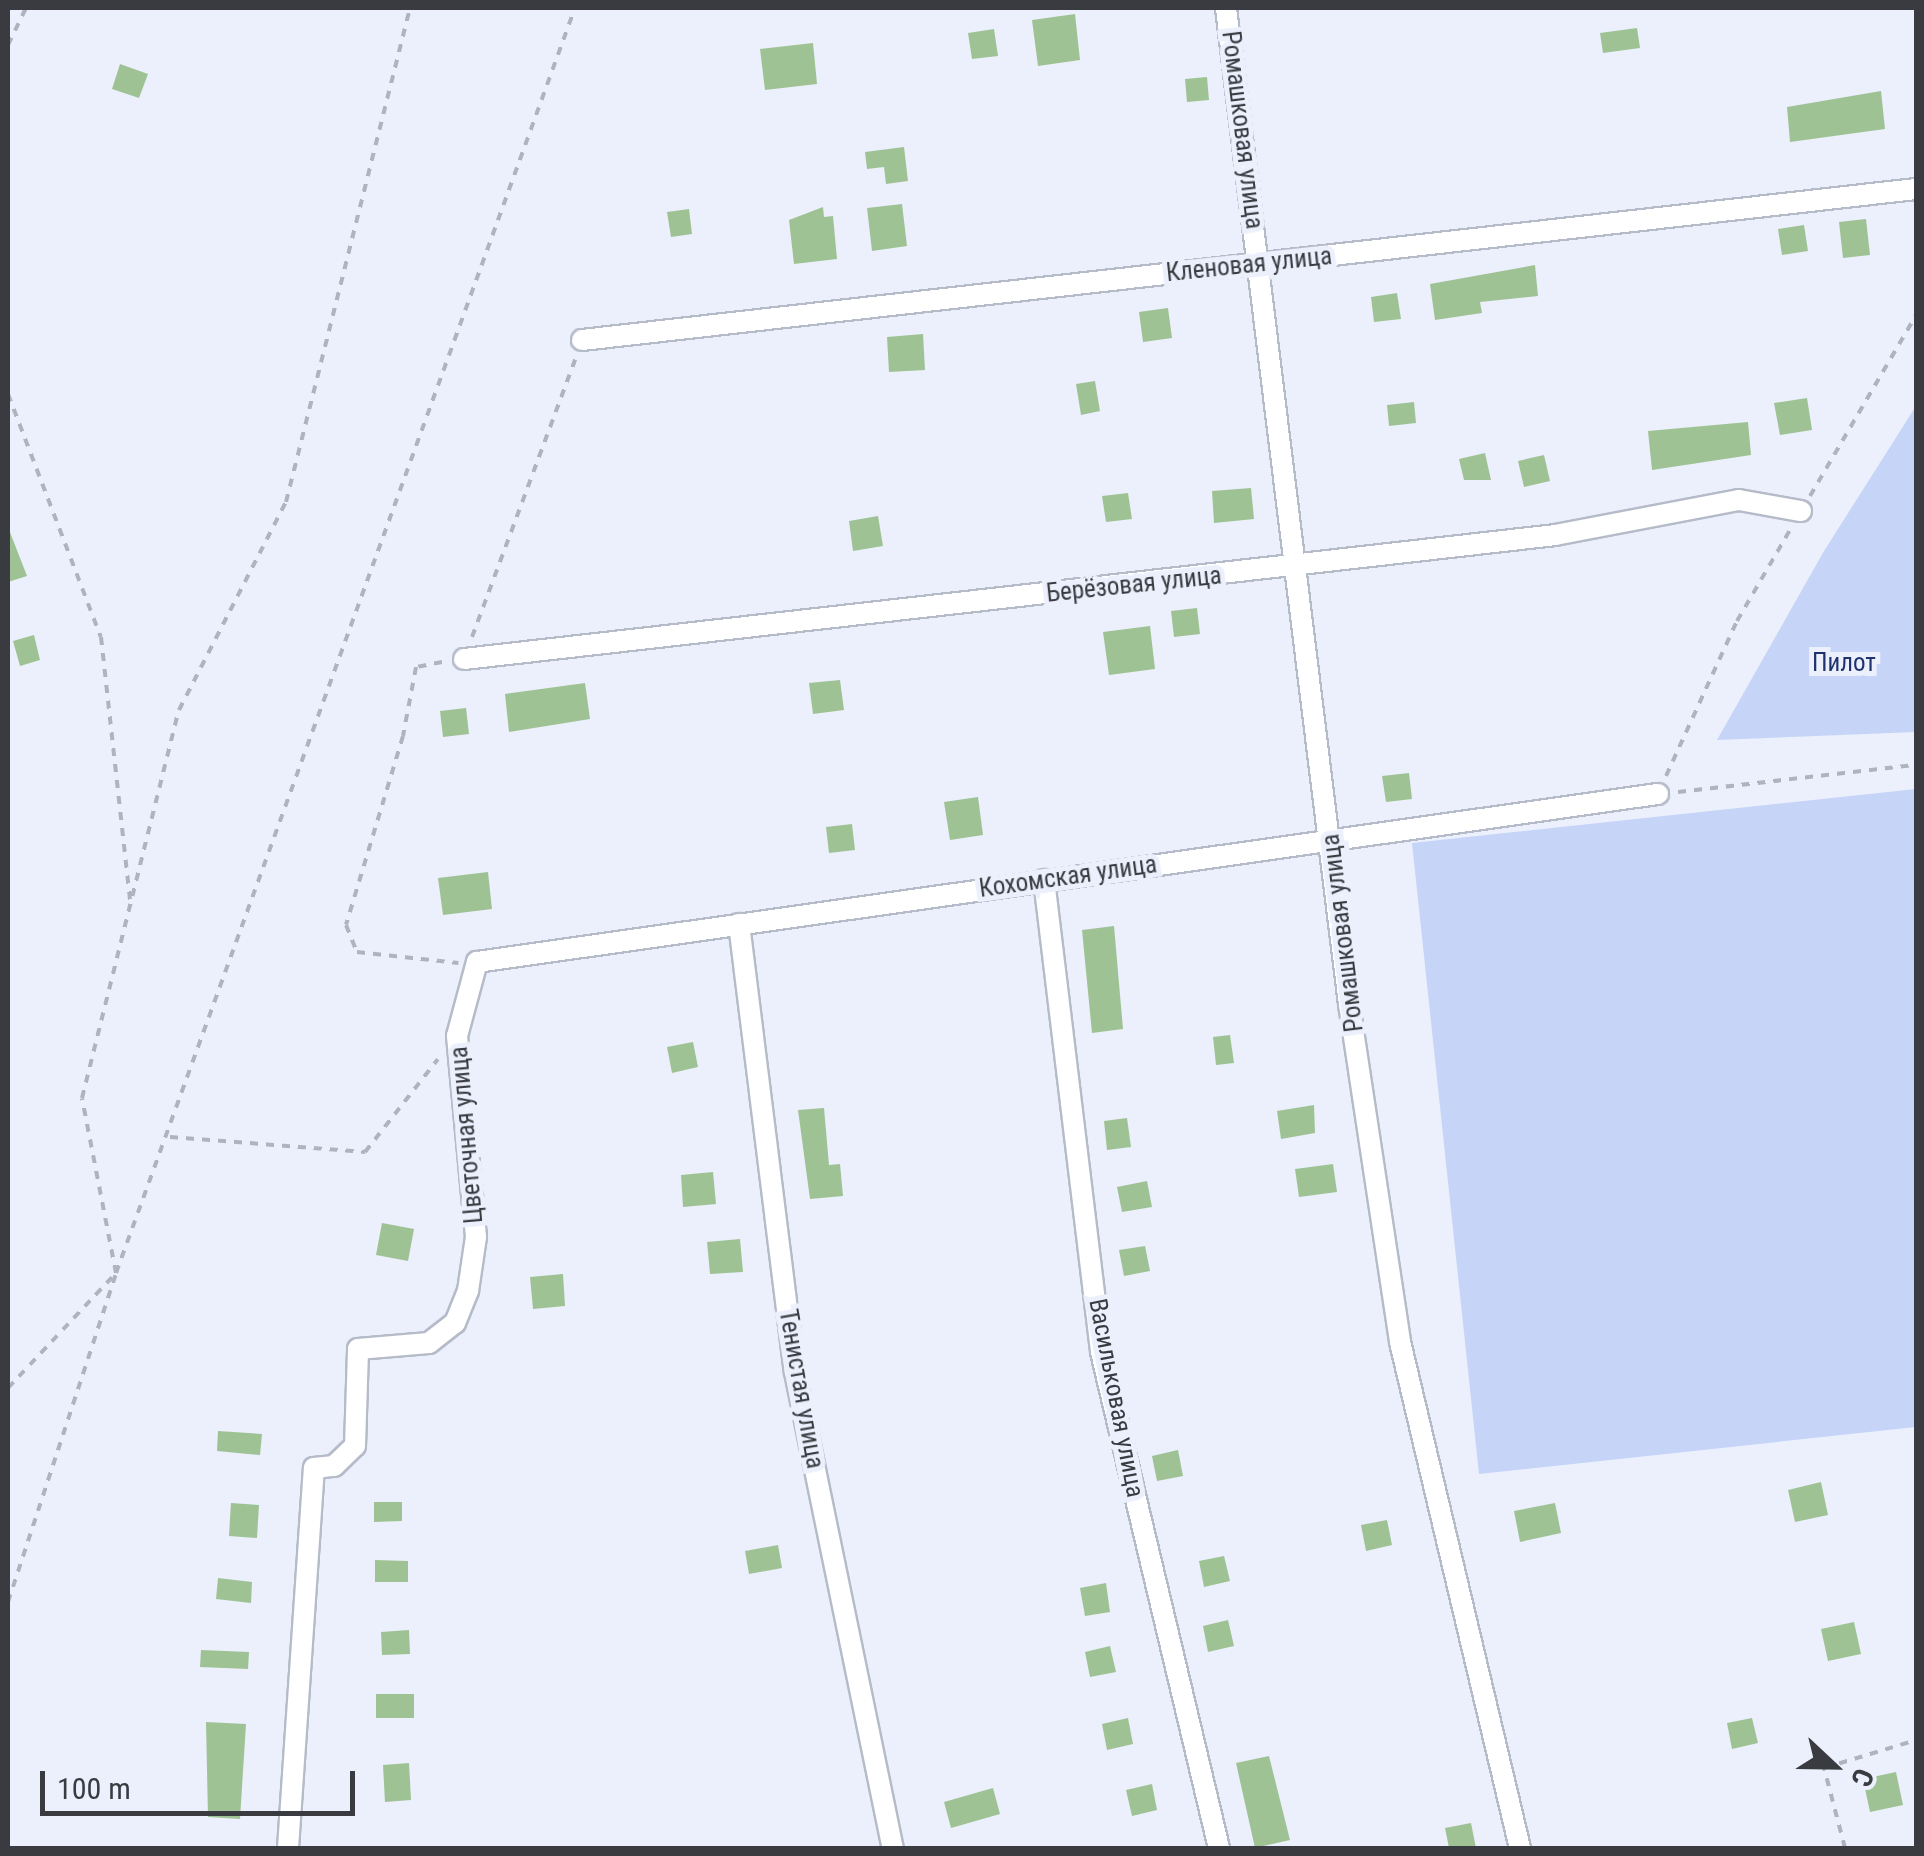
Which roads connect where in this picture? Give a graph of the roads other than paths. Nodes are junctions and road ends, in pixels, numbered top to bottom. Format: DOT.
graph roads {
  1 [pos="1226,8"];
  2 [pos="1916,189"];
  3 [pos="1259,264"];
  4 [pos="582,340"];
  5 [pos="1801,511"];
  6 [pos="1297,567"];
  7 [pos="464,658"];
  8 [pos="1658,794"];
  9 [pos="1332,839"];
  10 [pos="1044,880"];
  11 [pos="740,924"];
  12 [pos="477,962"];
  13 [pos="288,1848"];
  14 [pos="892,1848"];
  15 [pos="1219,1848"];
  16 [pos="1520,1848"];
  1 -- 3 [label="street, Ромашковая улица"];
  2 -- 3 [label="street, Кленовая улица"];
  3 -- 4 [label="street, Кленовая улица"];
  3 -- 6 [label="street, Ромашковая улица"];
  5 -- 6 [label="street, Берёзовая улица"];
  6 -- 7 [label="street, Берёзовая улица"];
  6 -- 9 [label="street, Ромашковая улица"];
  8 -- 9 [label="street, Кохомская улица"];
  9 -- 10 [label="street, Кохомская улица"];
  9 -- 16 [label="street, Ромашковая улица"];
  10 -- 11 [label="street, Кохомская улица"];
  10 -- 15 [label="street, Васильковая улица"];
  11 -- 12 [label="street, Кохомская улица"];
  11 -- 14 [label="street, Тенистая улица"];
  12 -- 13 [label="street, Цветочная улица"];
}
